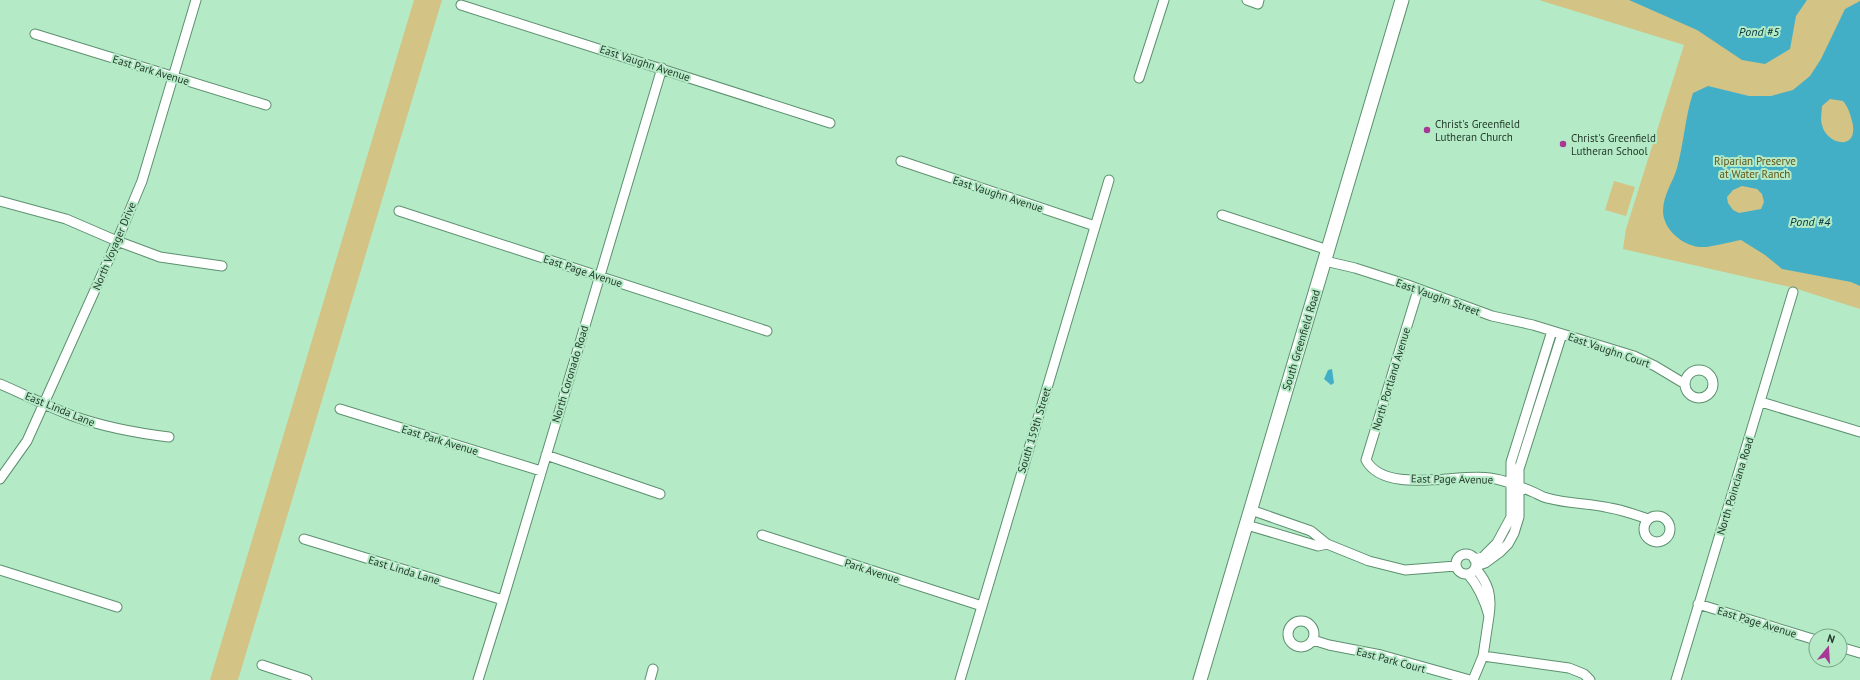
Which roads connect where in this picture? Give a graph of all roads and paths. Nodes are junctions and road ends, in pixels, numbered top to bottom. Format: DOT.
graph roads {
  1 [pos="196,0"];
  2 [pos="1164,0"];
  3 [pos="1247,0"];
  4 [pos="1402,0"];
  5 [pos="1259,2"];
  6 [pos="461,5"];
  7 [pos="35,34"];
  8 [pos="662,68"];
  9 [pos="173,77"];
  10 [pos="1139,78"];
  11 [pos="266,105"];
  12 [pos="830,123"];
  13 [pos="902,161"];
  14 [pos="1109,180"];
  15 [pos="0,201"];
  16 [pos="399,211"];
  17 [pos="1222,215"];
  18 [pos="1095,226"];
  19 [pos="117,241"];
  20 [pos="1327,255"];
  21 [pos="222,266"];
  22 [pos="600,277"];
  23 [pos="1418,290"];
  24 [pos="1793,292"];
  25 [pos="768,331"];
  26 [pos="1552,332"];
  27 [pos="1562,334"];
  28 [pos="0,384"];
  29 [pos="1685,384"];
  30 [pos="1536,399"];
  31 [pos="1761,402"];
  32 [pos="44,403"];
  33 [pos="340,409"];
  34 [pos="1860,432"];
  35 [pos="169,437"];
  36 [pos="546,455"];
  37 [pos="1370,468"];
  38 [pos="541,471"];
  39 [pos="0,479"];
  40 [pos="1511,483"];
  41 [pos="1520,488"];
  42 [pos="660,494"];
  43 [pos="1251,510"];
  44 [pos="1648,519"];
  45 [pos="1292,524"];
  46 [pos="1246,525"];
  47 [pos="762,535"];
  48 [pos="1288,537"];
  49 [pos="304,539"];
  50 [pos="1327,544"];
  51 [pos="1456,566"];
  52 [pos="1473,567"];
  53 [pos="0,570"];
  54 [pos="503,600"];
  55 [pos="1698,604"];
  56 [pos="982,606"];
  57 [pos="117,607"];
  58 [pos="1808,638"];
  59 [pos="1313,640"];
  60 [pos="1848,649"];
  61 [pos="1860,653"];
  62 [pos="1483,656"];
  63 [pos="262,665"];
  64 [pos="653,669"];
  65 [pos="307,680"];
  66 [pos="478,680"];
  67 [pos="650,680"];
  68 [pos="960,680"];
  69 [pos="1200,680"];
  70 [pos="1470,680"];
  71 [pos="1473,680"];
  72 [pos="1590,680"];
  73 [pos="1676,680"];
  1 -- 9 [label="street, North Voyager Drive"];
  2 -- 10 [label="street"];
  3 -- 5 [label="street"];
  4 -- 20 [label="main road, South Greenfield Road"];
  6 -- 8 [label="street, East Vaughn Avenue"];
  7 -- 9 [label="street, East Park Avenue"];
  8 -- 12 [label="street, East Vaughn Avenue"];
  8 -- 22 [label="street, North Coronado Road"];
  9 -- 11 [label="street, East Park Avenue"];
  9 -- 19 [label="street, North Voyager Drive"];
  13 -- 18 [label="street, East Vaughn Avenue"];
  14 -- 18 [label="street, South 159th Street"];
  15 -- 19 [label="street"];
  16 -- 22 [label="street, East Page Avenue"];
  17 -- 20 [label="street, East Vaughn Street"];
  18 -- 56 [label="street, South 159th Street"];
  19 -- 21 [label="street"];
  19 -- 32 [label="street, North Voyager Drive"];
  20 -- 23 [label="street, East Vaughn Street"];
  20 -- 43 [label="main road, South Greenfield Road"];
  22 -- 25 [label="street, East Page Avenue"];
  22 -- 36 [label="street, North Coronado Road"];
  23 -- 26 [label="street, East Vaughn Street"];
  23 -- 37 [label="street, North Portland Avenue"];
  24 -- 31 [label="street, North Poinciana Road"];
  26 -- 27 [label="street, East Vaughn Court"];
  26 -- 30 [label="street"];
  27 -- 29 [label="street, East Vaughn Court"];
  27 -- 30 [label="street"];
  28 -- 32 [label="street, East Linda Lane"];
  30 -- 40 [label="street"];
  30 -- 41 [label="street"];
  31 -- 34 [label="street"];
  31 -- 55 [label="street, North Poinciana Road"];
  32 -- 35 [label="street, East Linda Lane"];
  32 -- 39 [label="street, North Voyager Drive"];
  33 -- 38 [label="street, East Park Avenue"];
  36 -- 38 [label="street, North Coronado Road"];
  36 -- 42 [label="street"];
  37 -- 40 [label="street, East Page Avenue"];
  38 -- 54 [label="street, North Coronado Road"];
  40 -- 41 [label="street, East Page Avenue"];
  40 -- 52 [label="street"];
  41 -- 44 [label="street, East Page Avenue"];
  41 -- 52 [label="street"];
  43 -- 45 [label="street"];
  43 -- 46 [label="main road, South Greenfield Road"];
  45 -- 48 [label="street"];
  45 -- 50 [label="street"];
  46 -- 48 [label="street"];
  46 -- 69 [label="main road, South Greenfield Road"];
  47 -- 56 [label="street, Park Avenue"];
  48 -- 50 [label="street"];
  49 -- 54 [label="street, East Linda Lane"];
  50 -- 51 [label="street"];
  51 -- 52 [label="street"];
  51 -- 52 [label="street"];
  52 -- 62 [label="street"];
  53 -- 57 [label="street"];
  54 -- 66 [label="street, North Coronado Road"];
  55 -- 58 [label="street, East Page Avenue"];
  55 -- 73 [label="street, North Poinciana Road"];
  56 -- 68 [label="street, South 159th Street"];
  59 -- 70 [label="street, East Park Court"];
  60 -- 61 [label="street"];
  62 -- 71 [label="street"];
  62 -- 72 [label="street"];
  63 -- 65 [label="street"];
  64 -- 67 [label="street"];
}
